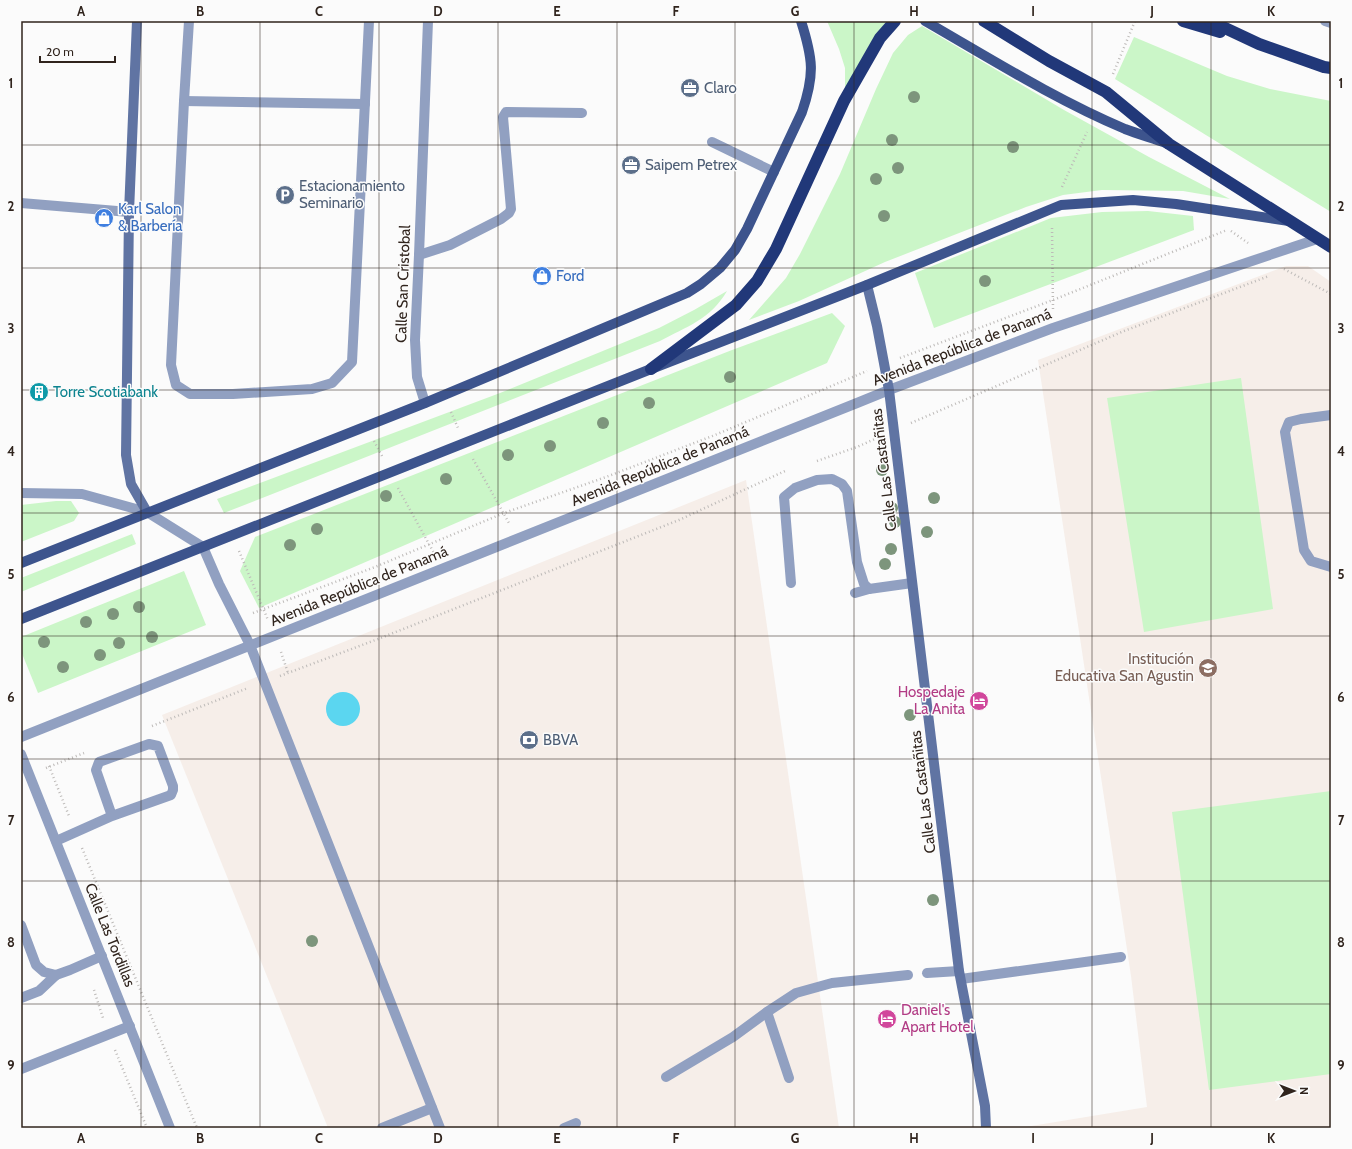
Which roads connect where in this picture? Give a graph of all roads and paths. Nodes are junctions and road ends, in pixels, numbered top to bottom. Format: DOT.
graph roads {
  1 [pos="137,21"];
  2 [pos="189,21"];
  3 [pos="369,21"];
  4 [pos="428,21"];
  5 [pos="801,21"];
  6 [pos="895,21"];
  7 [pos="925,21"];
  8 [pos="984,21"];
  9 [pos="1135,21"];
  10 [pos="1182,21"];
  11 [pos="1210,21"];
  12 [pos="1325,21"];
  13 [pos="1331,23"];
  14 [pos="1259,44"];
  15 [pos="1331,68"];
  16 [pos="1112,78"];
  17 [pos="184,101"];
  18 [pos="365,104"];
  19 [pos="582,113"];
  20 [pos="712,142"];
  21 [pos="1168,144"];
  22 [pos="774,172"];
  23 [pos="21,203"];
  24 [pos="129,212"];
  25 [pos="1264,217"];
  26 [pos="1291,222"];
  27 [pos="1317,238"];
  28 [pos="1331,247"];
  29 [pos="419,254"];
  30 [pos="867,285"];
  31 [pos="884,364"];
  32 [pos="651,369"];
  33 [pos="889,390"];
  34 [pos="443,396"];
  35 [pos="425,404"];
  36 [pos="1331,415"];
  37 [pos="367,426"];
  38 [pos="465,443"];
  39 [pos="390,473"];
  40 [pos="21,493"];
  41 [pos="147,512"];
  42 [pos="504,514"];
  43 [pos="233,535"];
  44 [pos="518,538"];
  45 [pos="429,545"];
  46 [pos="203,547"];
  47 [pos="21,562"];
  48 [pos="1331,567"];
  49 [pos="442,569"];
  50 [pos="791,583"];
  51 [pos="912,583"];
  52 [pos="869,589"];
  53 [pos="855,593"];
  54 [pos="263,610"];
  55 [pos="21,619"];
  56 [pos="237,619"];
  57 [pos="274,636"];
  58 [pos="250,645"];
  59 [pos="288,673"];
  60 [pos="21,737"];
  61 [pos="21,754"];
  62 [pos="49,766"];
  63 [pos="112,816"];
  64 [pos="76,832"];
  65 [pos="56,840"];
  66 [pos="21,925"];
  67 [pos="102,956"];
  68 [pos="1121,958"];
  69 [pos="927,973"];
  70 [pos="56,975"];
  71 [pos="908,975"];
  72 [pos="960,975"];
  73 [pos="21,998"];
  74 [pos="767,1012"];
  75 [pos="130,1026"];
  76 [pos="21,1069"];
  77 [pos="666,1077"];
  78 [pos="789,1078"];
  79 [pos="432,1108"];
  80 [pos="576,1123"];
  81 [pos="170,1128"];
  82 [pos="197,1128"];
  83 [pos="382,1128"];
  84 [pos="440,1128"];
  85 [pos="564,1128"];
  86 [pos="986,1128"];
  1 -- 24 [label="street"];
  2 -- 17 [label="street"];
  3 -- 18 [label="street"];
  4 -- 29 [label="street, Calle San Cristobal"];
  5 -- 22 [label="main road"];
  6 -- 32 [label="highway"];
  7 -- 21 [label="main road"];
  8 -- 21 [label="highway"];
  9 -- 16 [label="path"];
  10 -- 14 [label="highway"];
  11 -- 14 [label="highway"];
  12 -- 13 [label="street"];
  14 -- 15 [label="highway"];
  17 -- 18 [label="street"];
  17 -- 18 [label="street"];
  19 -- 29 [label="street"];
  20 -- 22 [label="street"];
  21 -- 26 [label="highway"];
  22 -- 34 [label="main road"];
  23 -- 24 [label="street"];
  24 -- 41 [label="street"];
  25 -- 26 [label="main road"];
  25 -- 30 [label="main road"];
  25 -- 31 [label="path"];
  26 -- 27 [label="highway"];
  27 -- 28 [label="highway"];
  27 -- 33 [label="street, Avenida República de Panamá"];
  29 -- 35 [label="street, Calle San Cristobal"];
  30 -- 31 [label="street, Calle Las Castañitas"];
  30 -- 32 [label="main road"];
  31 -- 33 [label="street, Calle Las Castañitas"];
  31 -- 42 [label="path"];
  32 -- 38 [label="main road"];
  33 -- 44 [label="street, Avenida República de Panamá"];
  33 -- 51 [label="street, Calle Las Castañitas"];
  34 -- 35 [label="main road"];
  34 -- 38 [label="path"];
  35 -- 37 [label="main road"];
  36 -- 48 [label="street"];
  37 -- 39 [label="path"];
  37 -- 41 [label="main road"];
  38 -- 39 [label="main road"];
  38 -- 42 [label="path"];
  39 -- 43 [label="main road"];
  39 -- 45 [label="path"];
  40 -- 41 [label="street"];
  41 -- 46 [label="street"];
  41 -- 47 [label="main road"];
  42 -- 44 [label="path"];
  42 -- 45 [label="path"];
  43 -- 46 [label="main road"];
  43 -- 54 [label="path"];
  44 -- 49 [label="street, Avenida República de Panamá"];
  45 -- 49 [label="path"];
  45 -- 54 [label="path"];
  46 -- 55 [label="main road"];
  46 -- 56 [label="street"];
  49 -- 57 [label="street, Avenida República de Panamá"];
  50 -- 52 [label="street"];
  51 -- 52 [label="street"];
  51 -- 72 [label="street, Calle Las Castañitas"];
  52 -- 53 [label="street"];
  54 -- 56 [label="path"];
  54 -- 57 [label="path"];
  56 -- 58 [label="street"];
  57 -- 58 [label="street, Avenida República de Panamá"];
  57 -- 59 [label="path"];
  58 -- 60 [label="street, Avenida República de Panamá"];
  58 -- 79 [label="street"];
  61 -- 65 [label="street, Calle Las Tordillas"];
  62 -- 64 [label="path"];
  63 -- 63 [label="street"];
  63 -- 64 [label="street"];
  64 -- 65 [label="street"];
  64 -- 82 [label="path"];
  65 -- 67 [label="street, Calle Las Tordillas"];
  66 -- 70 [label="street"];
  67 -- 70 [label="street"];
  67 -- 75 [label="street, Calle Las Tordillas"];
  68 -- 72 [label="street"];
  69 -- 72 [label="street"];
  70 -- 73 [label="street"];
  71 -- 74 [label="street"];
  72 -- 86 [label="street, Calle Las Castañitas"];
  74 -- 77 [label="street"];
  74 -- 78 [label="street"];
  75 -- 76 [label="street"];
  75 -- 81 [label="street, Calle Las Tordillas"];
  79 -- 83 [label="street"];
  79 -- 84 [label="street"];
  80 -- 85 [label="street"];
}
